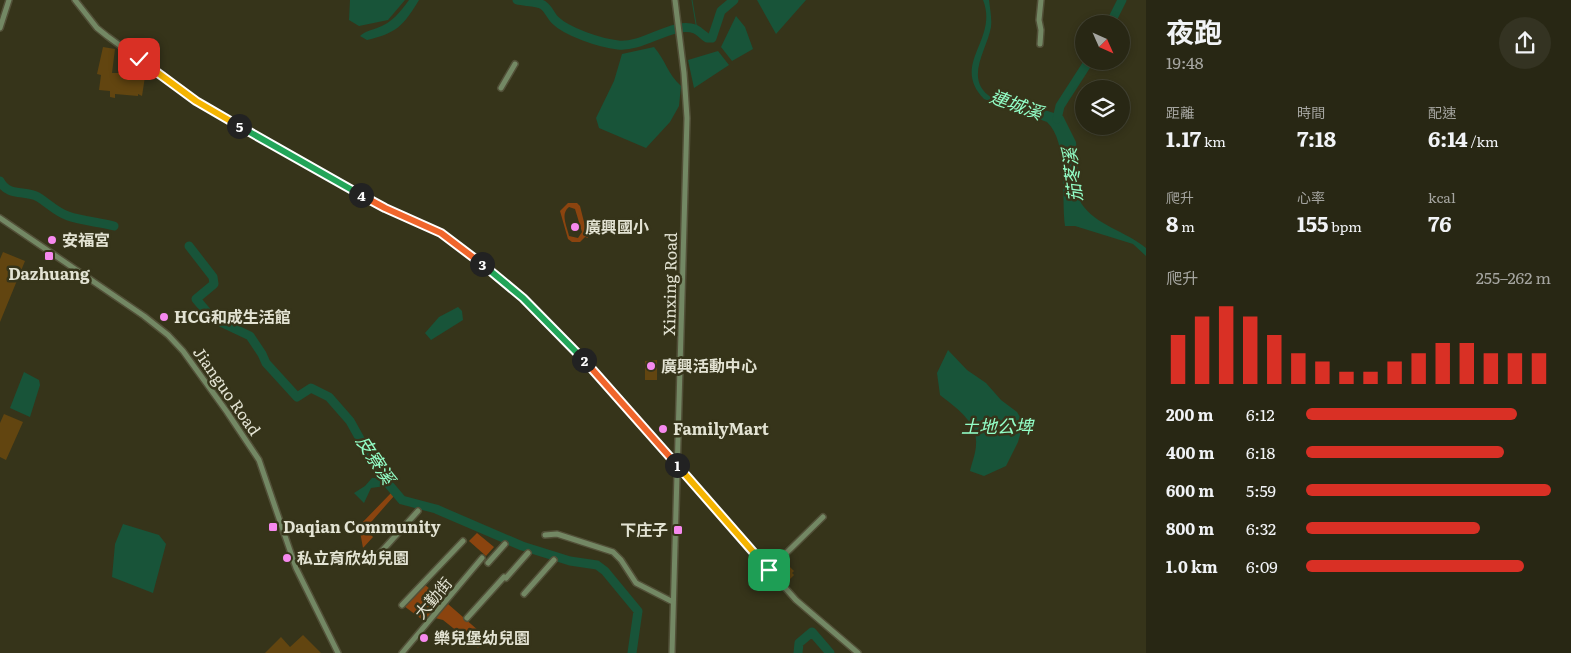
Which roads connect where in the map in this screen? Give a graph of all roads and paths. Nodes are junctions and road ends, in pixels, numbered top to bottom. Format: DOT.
graph roads {
  1 [pos="9,0"];
  2 [pos="75,0"];
  3 [pos="675,0"];
  4 [pos="1041,0"];
  5 [pos="0,28"];
  6 [pos="1040,44"];
  7 [pos="515,64"];
  8 [pos="501,88"];
  9 [pos="0,218"];
  10 [pos="678,466"];
  11 [pos="418,511"];
  12 [pos="823,517"];
  13 [pos="545,535"];
  14 [pos="463,541"];
  15 [pos="505,544"];
  16 [pos="528,553"];
  17 [pos="482,558"];
  18 [pos="554,560"];
  19 [pos="371,563"];
  20 [pos="488,563"];
  21 [pos="769,570"];
  22 [pos="524,594"];
  23 [pos="673,602"];
  24 [pos="402,605"];
  25 [pos="467,618"];
  26 [pos="338,653"];
  27 [pos="402,653"];
  28 [pos="672,653"];
  29 [pos="858,653"];
  1 -- 5 [label="street"];
  2 -- 10 [label="street"];
  3 -- 10 [label="street, Xinxing Road"];
  4 -- 6 [label="street"];
  7 -- 8 [label="street"];
  9 -- 26 [label="street, Jianguo Road"];
  10 -- 21 [label="street"];
  10 -- 23 [label="street, Xinxing Road"];
  11 -- 19 [label="street"];
  12 -- 21 [label="street"];
  13 -- 23 [label="street"];
  14 -- 24 [label="street"];
  15 -- 20 [label="street"];
  16 -- 25 [label="street"];
  17 -- 27 [label="street, 大勤街"];
  18 -- 22 [label="street"];
  21 -- 29 [label="street"];
  23 -- 28 [label="street, Xinxing Road"];
}
